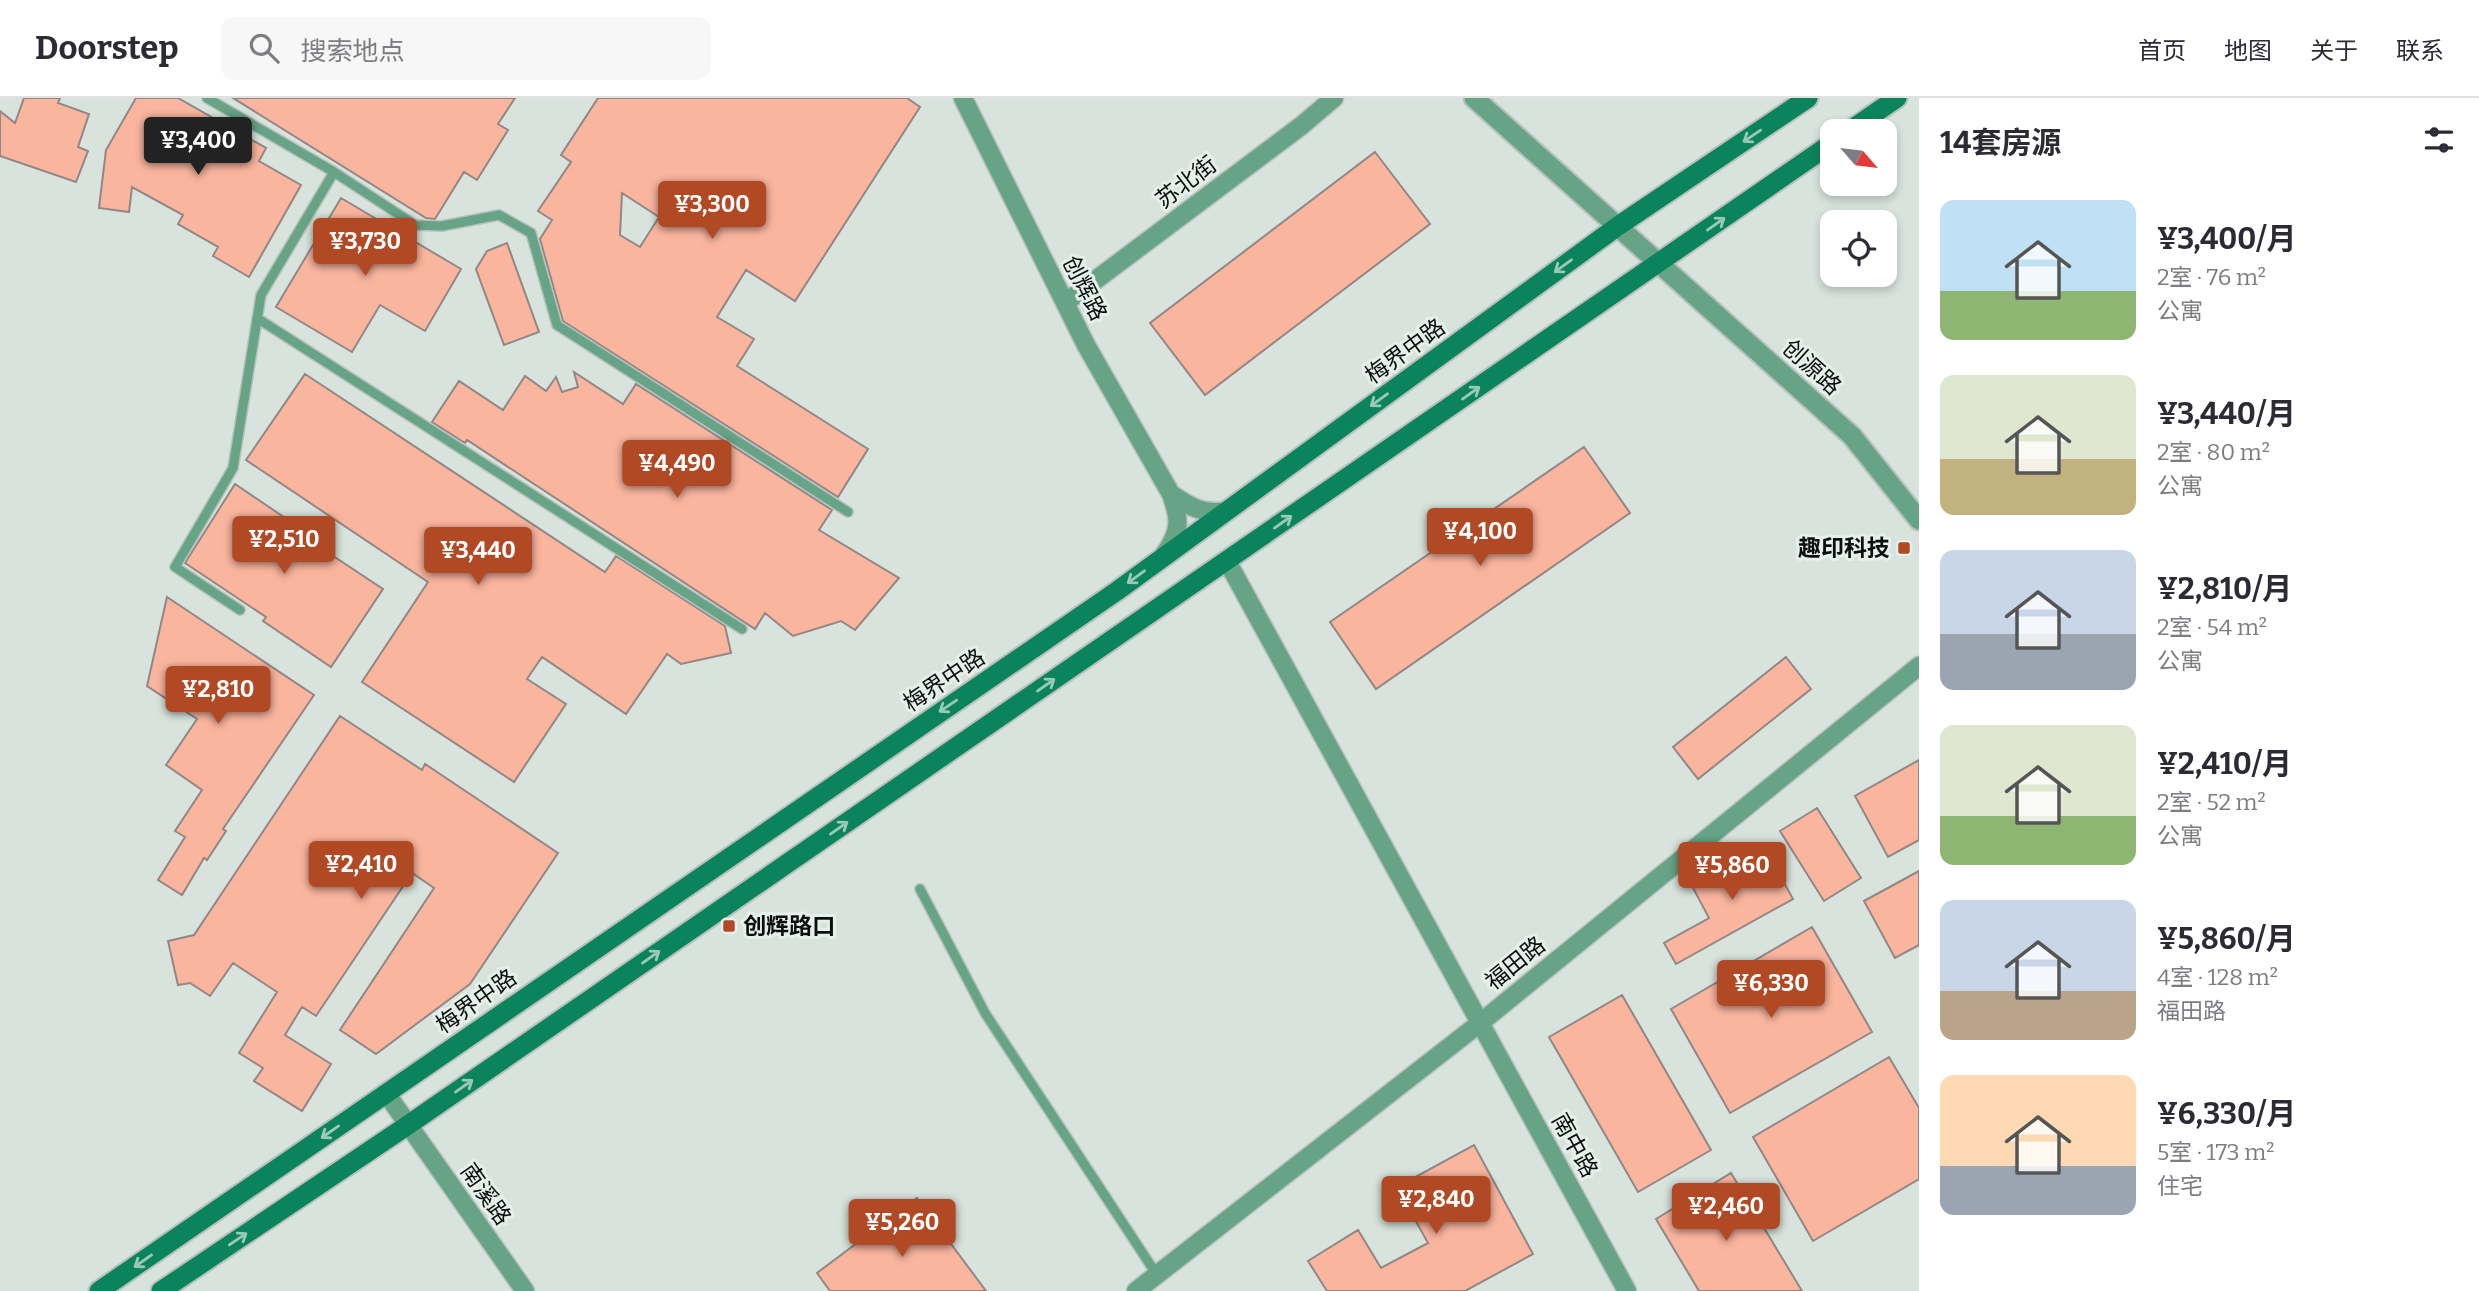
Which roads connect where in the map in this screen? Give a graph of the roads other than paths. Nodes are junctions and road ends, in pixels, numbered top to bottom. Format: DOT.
graph roads {
  1 [pos="207,98"];
  2 [pos="963,98"];
  3 [pos="1334,98"];
  4 [pos="1474,98"];
  5 [pos="1808,98"];
  6 [pos="1897,98"];
  7 [pos="1866,119"];
  8 [pos="1820,151"];
  9 [pos="334,172"];
  10 [pos="1618,226"];
  11 [pos="1660,263"];
  12 [pos="1065,303"];
  13 [pos="257,318"];
  14 [pos="1171,494"];
  15 [pos="1226,511"];
  16 [pos="848,512"];
  17 [pos="1919,520"];
  18 [pos="1162,558"];
  19 [pos="1227,561"];
  20 [pos="240,610"];
  21 [pos="742,629"];
  22 [pos="1919,666"];
  23 [pos="920,889"];
  24 [pos="1480,1023"];
  25 [pos="386,1093"];
  26 [pos="408,1125"];
  27 [pos="1157,1275"];
  28 [pos="99,1291"];
  29 [pos="162,1291"];
  30 [pos="525,1291"];
  31 [pos="1136,1291"];
  32 [pos="1627,1291"];
  1 -- 9 [label="lane"];
  2 -- 12 [label="street, 创辉路"];
  3 -- 12 [label="street, 苏北街"];
  4 -- 10 [label="street"];
  5 -- 10 [label="main road, 梅界中路, one-way"];
  6 -- 7 [label="main road"];
  11 -- 8 [label="main road, one-way"];
  9 -- 13 [label="lane"];
  9 -- 16 [label="lane"];
  10 -- 11 [label="street, 创源路"];
  10 -- 15 [label="main road, 梅界中路, one-way"];
  11 -- 17 [label="street, 创源路"];
  19 -- 11 [label="main road, one-way"];
  12 -- 14 [label="street, 创辉路"];
  13 -- 20 [label="lane"];
  13 -- 21 [label="lane"];
  14 -- 15 [label="street"];
  14 -- 18 [label="street"];
  15 -- 18 [label="main road, 梅界中路"];
  18 -- 25 [label="main road, 梅界中路, one-way"];
  19 -- 24 [label="street, 南中路"];
  26 -- 19 [label="main road, one-way"];
  22 -- 24 [label="street, 福田路"];
  23 -- 27 [label="lane"];
  24 -- 27 [label="street, 福田路"];
  24 -- 32 [label="street, 南中路"];
  25 -- 26 [label="street, 南溪路"];
  25 -- 28 [label="main road, 梅界中路, one-way"];
  29 -- 26 [label="main road, one-way"];
  26 -- 30 [label="street, 南溪路"];
  27 -- 31 [label="street, 福田路"];
}
